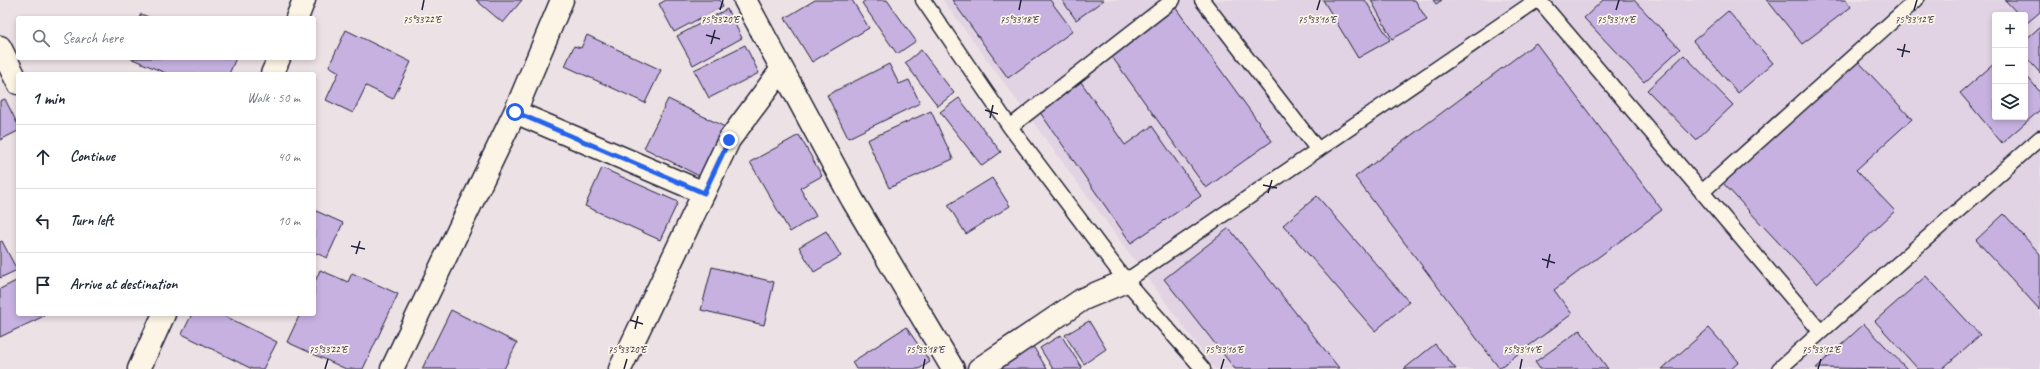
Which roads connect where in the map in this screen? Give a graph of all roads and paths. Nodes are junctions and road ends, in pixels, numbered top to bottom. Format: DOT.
graph roads {
  1 [pos="304,0"];
  2 [pos="562,0"];
  3 [pos="745,0"];
  4 [pos="923,0"];
  5 [pos="1173,0"];
  6 [pos="1202,0"];
  7 [pos="1538,0"];
  8 [pos="1916,0"];
  9 [pos="298,16"];
  10 [pos="0,47"];
  11 [pos="278,60"];
  12 [pos="782,69"];
  13 [pos="273,72"];
  14 [pos="16,79"];
  15 [pos="515,112"];
  16 [pos="1010,127"];
  17 [pos="2040,138"];
  18 [pos="1318,150"];
  19 [pos="1702,192"];
  20 [pos="704,193"];
  21 [pos="1126,281"];
  22 [pos="163,316"];
  23 [pos="1820,331"];
  24 [pos="139,369"];
  25 [pos="392,369"];
  26 [pos="620,369"];
  27 [pos="953,369"];
  28 [pos="979,369"];
  29 [pos="1203,369"];
  30 [pos="1779,369"];
  1 -- 9 [label="street"];
  2 -- 15 [label="street"];
  3 -- 12 [label="street"];
  4 -- 16 [label="lane"];
  5 -- 16 [label="lane"];
  6 -- 18 [label="lane"];
  7 -- 18 [label="lane"];
  7 -- 19 [label="lane"];
  8 -- 19 [label="lane"];
  10 -- 14 [label="street"];
  11 -- 13 [label="street"];
  12 -- 20 [label="street"];
  12 -- 27 [label="street"];
  15 -- 20 [label="street"];
  15 -- 25 [label="street"];
  16 -- 21 [label="lane"];
  17 -- 23 [label="lane"];
  18 -- 21 [label="lane"];
  19 -- 23 [label="lane"];
  20 -- 26 [label="street"];
  21 -- 28 [label="street"];
  21 -- 29 [label="lane"];
  22 -- 24 [label="street"];
  23 -- 30 [label="lane"];
}
